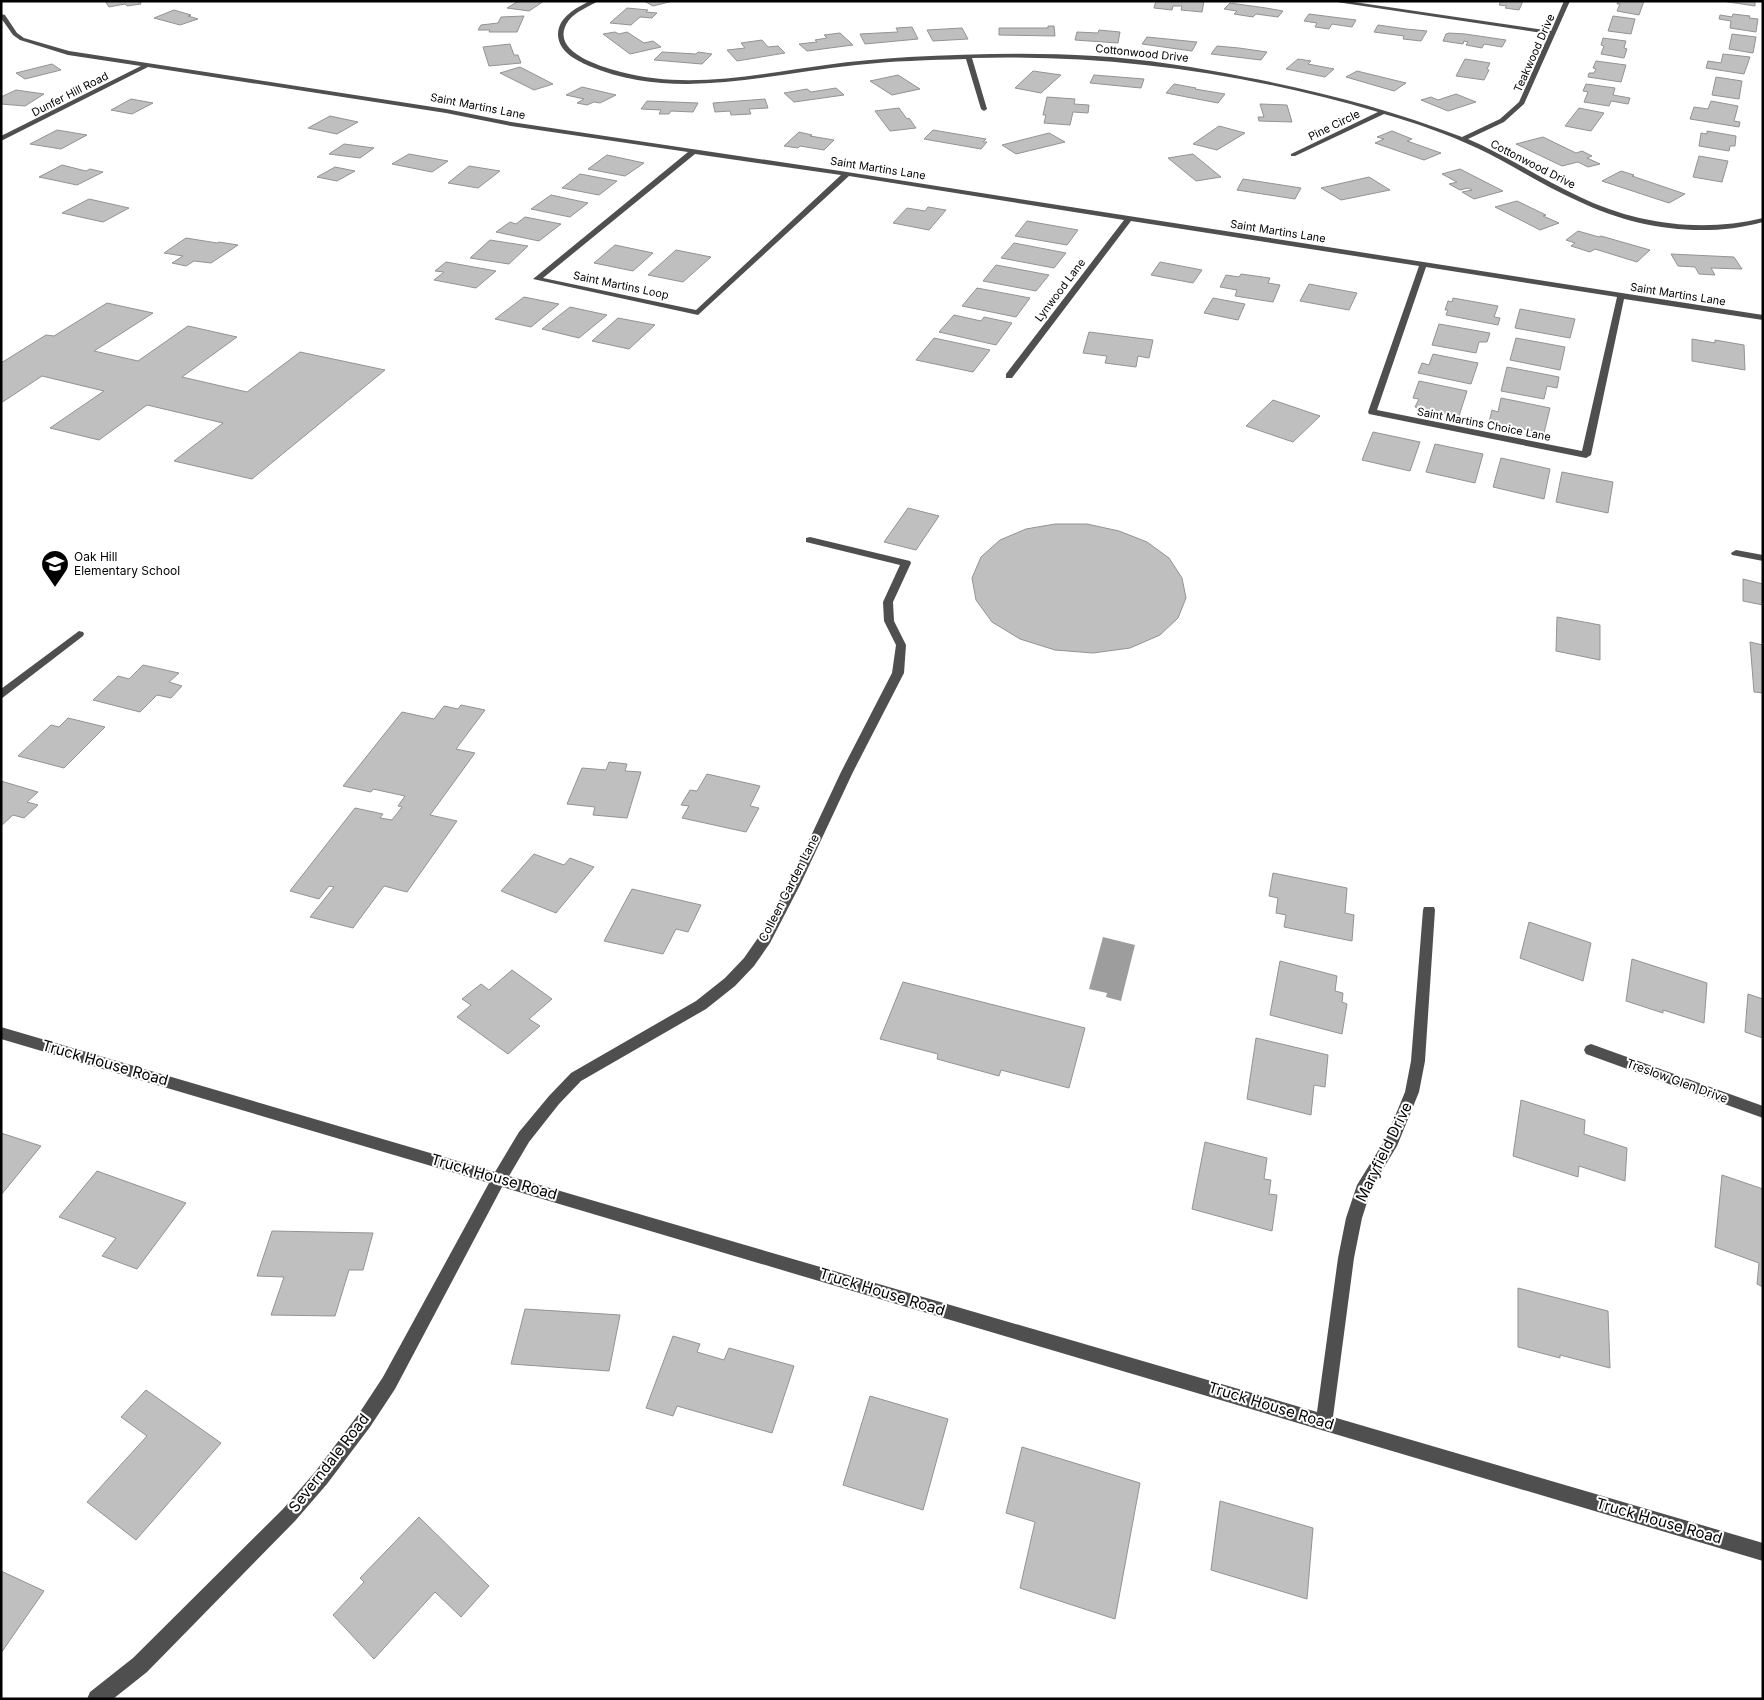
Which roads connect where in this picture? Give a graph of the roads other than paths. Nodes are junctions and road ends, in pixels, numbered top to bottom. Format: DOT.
graph roads {
  1 [pos="595,1"];
  2 [pos="1332,1"];
  3 [pos="1568,1"];
  4 [pos="1,16"];
  5 [pos="1554,33"];
  6 [pos="968,56"];
  7 [pos="148,65"];
  8 [pos="984,108"];
  9 [pos="1383,112"];
  10 [pos="1,139"];
  11 [pos="1463,139"];
  12 [pos="692,152"];
  13 [pos="1293,155"];
  14 [pos="847,174"];
  15 [pos="1129,218"];
  16 [pos="1763,220"];
  17 [pos="1423,265"];
  18 [pos="1621,296"];
  19 [pos="1763,318"];
  20 [pos="1009,376"];
  21 [pos="810,540"];
  22 [pos="1736,553"];
  23 [pos="1763,558"];
  24 [pos="79,634"];
  25 [pos="1,695"];
  26 [pos="1429,910"];
  27 [pos="1,1033"];
  28 [pos="1591,1050"];
  29 [pos="1763,1112"];
  30 [pos="499,1179"];
  31 [pos="1324,1422"];
  32 [pos="1763,1552"];
  33 [pos="97,1699"];
  1 -- 6 [label="street, Cottonwood Drive"];
  2 -- 5 [label="street"];
  3 -- 5 [label="street, Teakwood Drive"];
  4 -- 7 [label="street, Saint Martins Lane"];
  5 -- 11 [label="street, Teakwood Drive"];
  6 -- 8 [label="street"];
  6 -- 9 [label="street, Cottonwood Drive"];
  7 -- 10 [label="street, Dunfer Hill Road"];
  7 -- 12 [label="street, Saint Martins Lane"];
  9 -- 11 [label="street, Cottonwood Drive"];
  9 -- 13 [label="street, Pine Circle"];
  11 -- 16 [label="street, Cottonwood Drive"];
  12 -- 14 [label="street, Saint Martins Lane"];
  12 -- 14 [label="street, Saint Martins Loop"];
  14 -- 15 [label="street, Saint Martins Lane"];
  15 -- 17 [label="street, Saint Martins Lane"];
  15 -- 20 [label="street, Lynwood Lane"];
  17 -- 18 [label="street, Saint Martins Lane"];
  17 -- 18 [label="street, Saint Martins Choice Lane"];
  18 -- 19 [label="street, Saint Martins Lane"];
  21 -- 30 [label="street, Colleen Garden Lane"];
  22 -- 23 [label="street"];
  24 -- 25 [label="street"];
  26 -- 31 [label="street, Maryfield Drive"];
  27 -- 30 [label="street, Truck House Road"];
  28 -- 29 [label="street, Treslow Glen Drive"];
  30 -- 31 [label="street, Truck House Road"];
  30 -- 33 [label="street, Severndale Road"];
  31 -- 32 [label="street, Truck House Road"];
}
